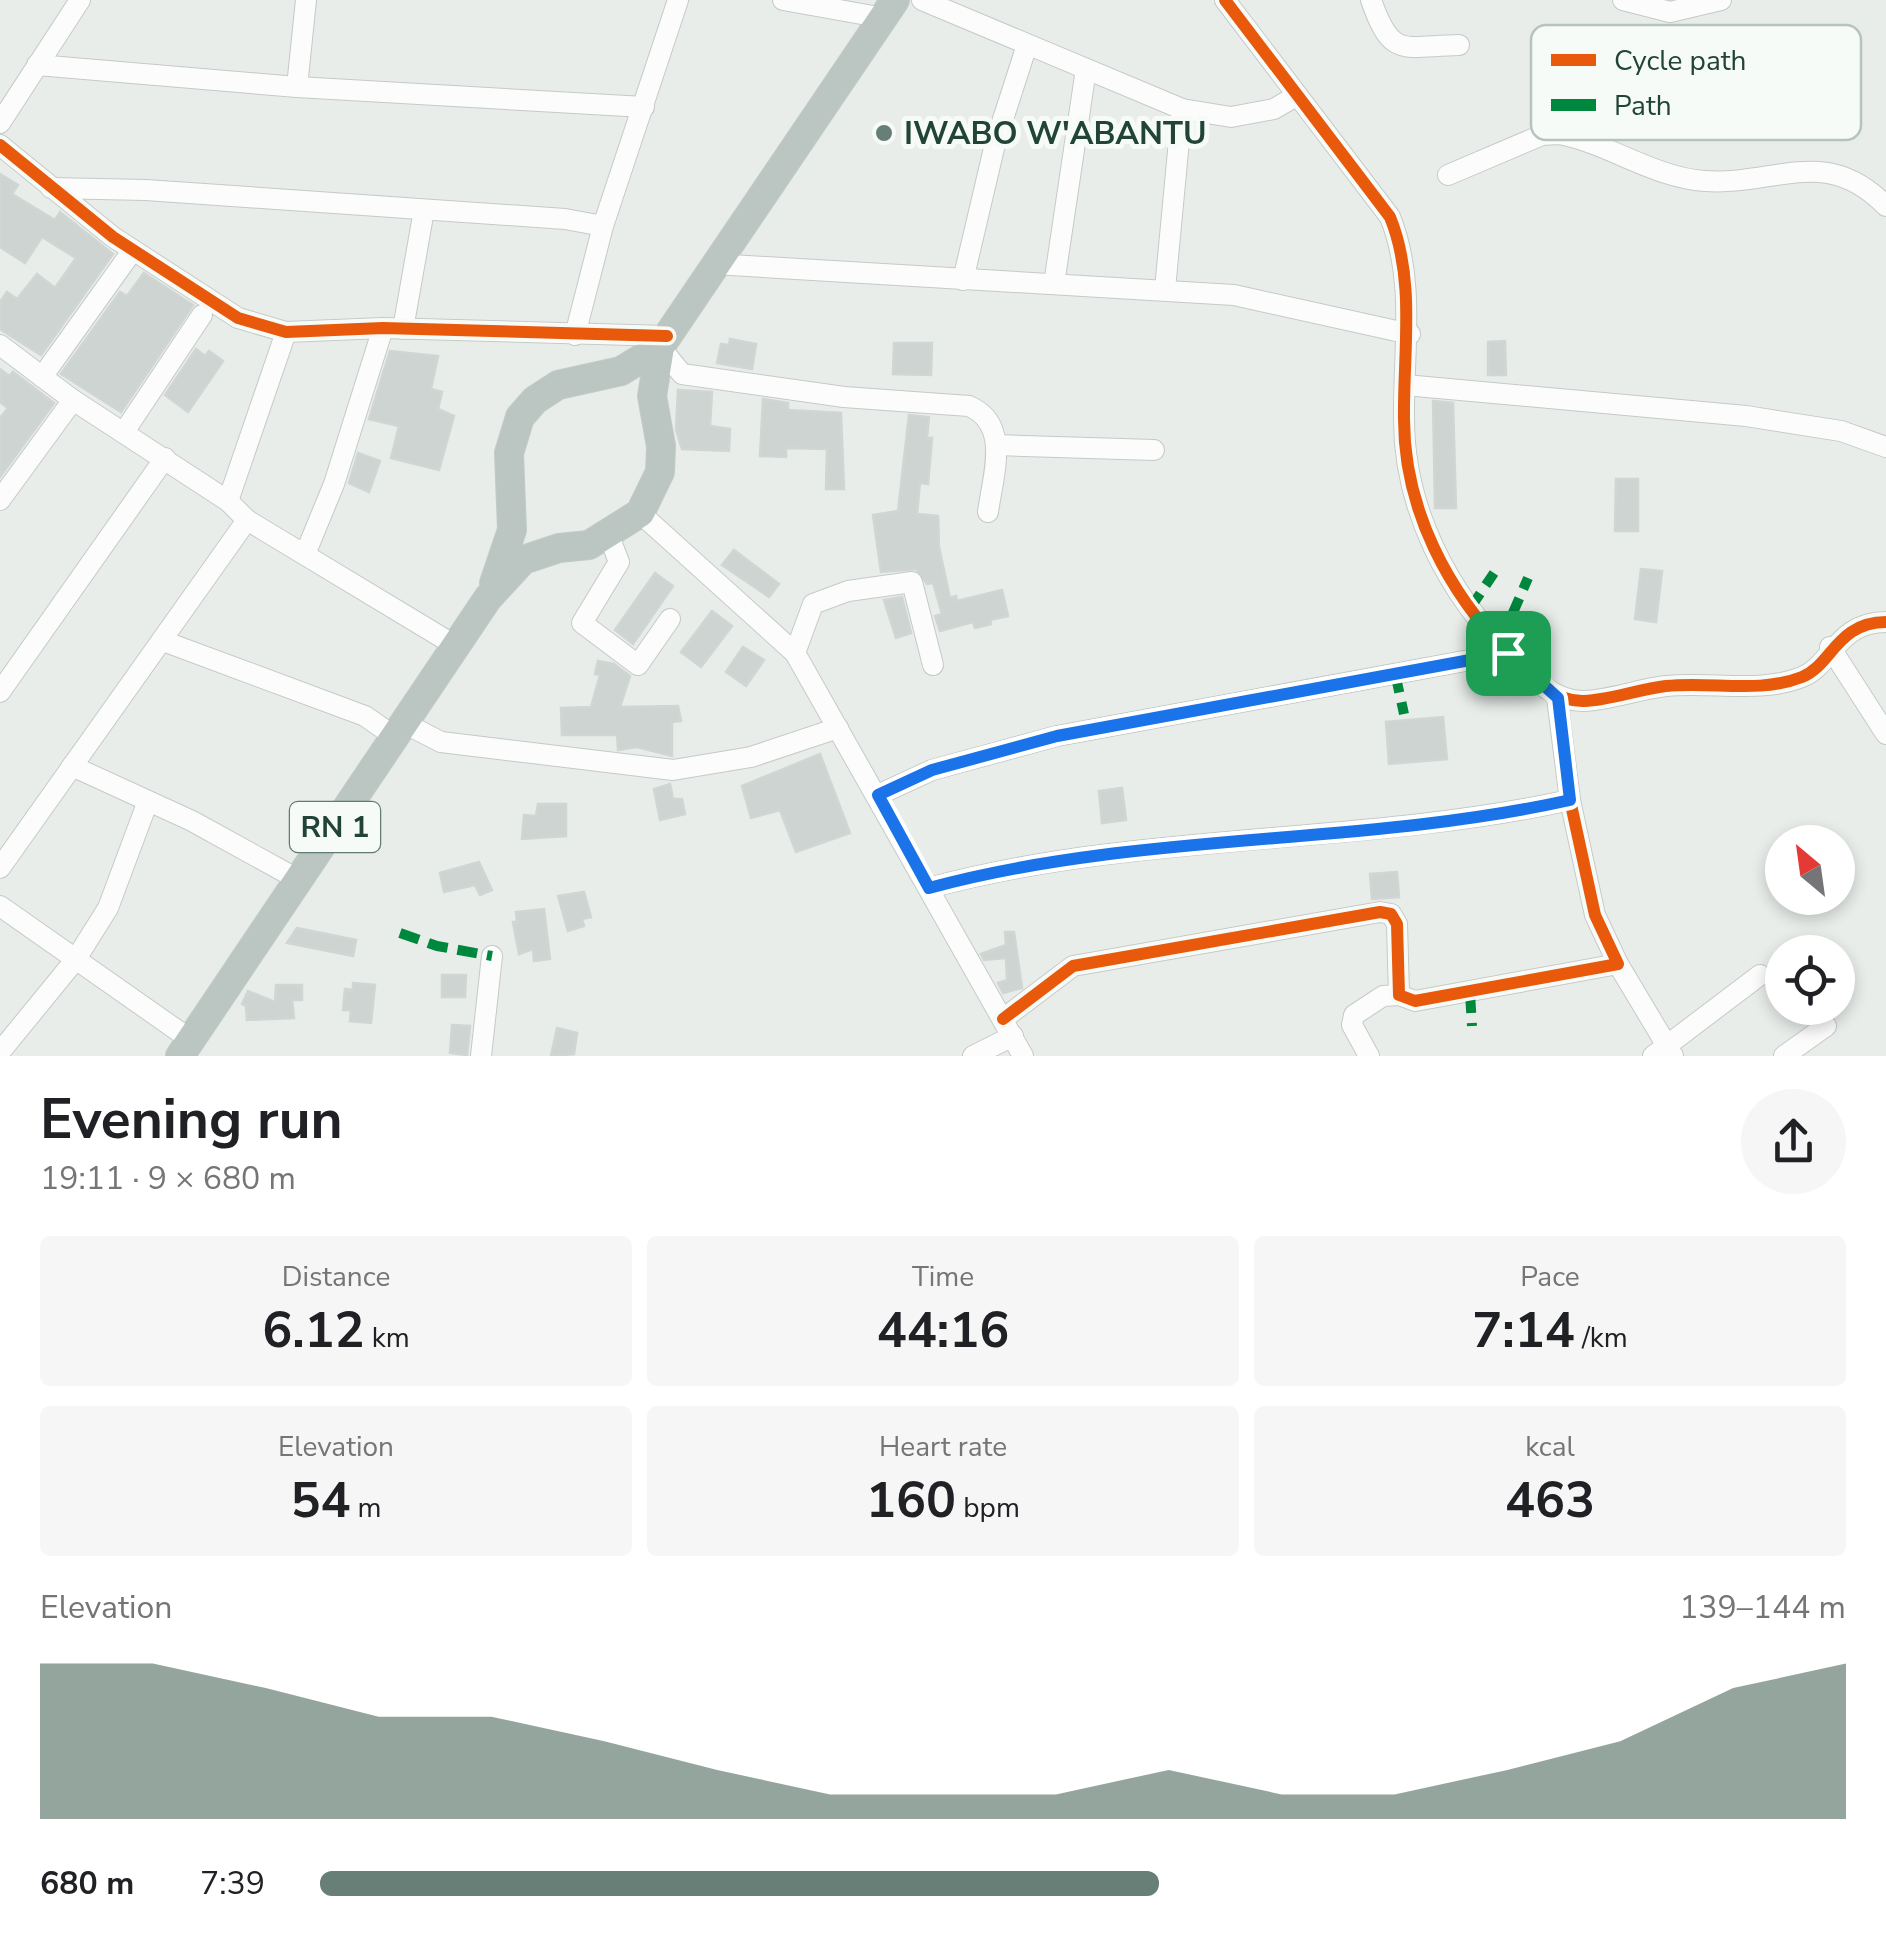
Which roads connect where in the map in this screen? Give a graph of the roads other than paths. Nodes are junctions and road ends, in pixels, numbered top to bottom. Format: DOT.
graph roads {
  1 [pos="80,0"];
  2 [pos="306,0"];
  3 [pos="678,0"];
  4 [pos="783,0"];
  5 [pos="922,0"];
  6 [pos="1225,0"];
  7 [pos="1371,0"];
  8 [pos="1623,0"];
  9 [pos="1721,0"];
  10 [pos="889,9"];
  11 [pos="1027,45"];
  12 [pos="1460,45"];
  13 [pos="37,65"];
  14 [pos="1086,69"];
  15 [pos="296,86"];
  16 [pos="1296,96"];
  17 [pos="644,107"];
  18 [pos="1182,110"];
  19 [pos="0,122"];
  20 [pos="1533,140"];
  21 [pos="1576,140"];
  22 [pos="0,145"];
  23 [pos="1448,176"];
  24 [pos="50,188"];
  25 [pos="1886,206"];
  26 [pos="424,210"];
  27 [pos="603,226"];
  28 [pos="134,250"];
  29 [pos="714,264"];
  30 [pos="963,280"];
  31 [pos="1054,284"];
  32 [pos="1165,289"];
  33 [pos="202,316"];
  34 [pos="393,328"];
  35 [pos="286,332"];
  36 [pos="1410,334"];
  37 [pos="575,335"];
  38 [pos="664,341"];
  39 [pos="0,345"];
  40 [pos="42,377"];
  41 [pos="1405,385"];
  42 [pos="73,400"];
  43 [pos="124,432"];
  44 [pos="996,445"];
  45 [pos="1886,447"];
  46 [pos="1154,450"];
  47 [pos="165,458"];
  48 [pos="0,500"];
  49 [pos="228,501"];
  50 [pos="640,512"];
  51 [pos="988,512"];
  52 [pos="247,520"];
  53 [pos="608,536"];
  54 [pos="306,552"];
  55 [pos="488,598"];
  56 [pos="670,620"];
  57 [pos="1886,622"];
  58 [pos="163,640"];
  59 [pos="456,646"];
  60 [pos="1830,648"];
  61 [pos="795,653"];
  62 [pos="1508,653"];
  63 [pos="933,664"];
  64 [pos="0,692"];
  65 [pos="1558,698"];
  66 [pos="838,728"];
  67 [pos="400,730"];
  68 [pos="1886,734"];
  69 [pos="72,766"];
  70 [pos="878,795"];
  71 [pos="1570,800"];
  72 [pos="148,801"];
  73 [pos="0,868"];
  74 [pos="299,880"];
  75 [pos="929,888"];
  76 [pos="0,906"];
  77 [pos="492,956"];
  78 [pos="76,959"];
  79 [pos="1618,964"];
  80 [pos="1760,975"];
  81 [pos="1400,995"];
  82 [pos="1826,1026"];
  83 [pos="1013,1037"];
  84 [pos="186,1048"];
  85 [pos="0,1052"];
  86 [pos="1663,1053"];
  87 [pos="481,1056"];
  88 [pos="973,1056"];
  89 [pos="1369,1056"];
  90 [pos="1784,1056"];
  1 -- 13 [label="street"];
  2 -- 15 [label="street"];
  3 -- 17 [label="street"];
  4 -- 10 [label="street"];
  5 -- 11 [label="street"];
  6 -- 16 [label="street"];
  7 -- 12 [label="street"];
  8 -- 9 [label="street"];
  10 -- 29 [label="highway, RN 1"];
  11 -- 14 [label="street"];
  11 -- 30 [label="street"];
  13 -- 15 [label="street"];
  13 -- 19 [label="street"];
  14 -- 18 [label="street"];
  14 -- 31 [label="street"];
  15 -- 17 [label="street"];
  16 -- 18 [label="street"];
  16 -- 36 [label="street"];
  17 -- 27 [label="street"];
  18 -- 32 [label="street"];
  20 -- 23 [label="street"];
  21 -- 25 [label="street"];
  22 -- 24 [label="street"];
  24 -- 26 [label="street"];
  24 -- 28 [label="street"];
  26 -- 27 [label="street"];
  26 -- 34 [label="street"];
  27 -- 37 [label="street"];
  28 -- 35 [label="street"];
  28 -- 40 [label="street"];
  29 -- 30 [label="street"];
  29 -- 38 [label="highway, RN 1"];
  30 -- 31 [label="street"];
  31 -- 32 [label="street"];
  32 -- 36 [label="street"];
  33 -- 43 [label="street"];
  34 -- 35 [label="street"];
  34 -- 37 [label="street"];
  34 -- 54 [label="street"];
  35 -- 49 [label="street"];
  36 -- 41 [label="street"];
  37 -- 38 [label="street"];
  38 -- 44 [label="street"];
  38 -- 50 [label="highway, RN 1"];
  38 -- 55 [label="highway, RN 1"];
  39 -- 40 [label="street"];
  40 -- 42 [label="street"];
  41 -- 45 [label="street"];
  41 -- 62 [label="street"];
  42 -- 43 [label="street"];
  42 -- 48 [label="street"];
  43 -- 47 [label="street"];
  44 -- 46 [label="street"];
  44 -- 51 [label="street"];
  47 -- 49 [label="street"];
  47 -- 64 [label="street"];
  49 -- 52 [label="street"];
  50 -- 53 [label="highway, RN 1"];
  50 -- 61 [label="street"];
  52 -- 54 [label="street"];
  52 -- 58 [label="street"];
  53 -- 55 [label="highway, RN 1"];
  53 -- 56 [label="street"];
  54 -- 59 [label="street"];
  55 -- 59 [label="highway, RN 1"];
  57 -- 60 [label="street"];
  58 -- 67 [label="street"];
  58 -- 69 [label="street"];
  59 -- 67 [label="highway, RN 1"];
  60 -- 65 [label="street"];
  60 -- 68 [label="street"];
  61 -- 63 [label="street"];
  61 -- 66 [label="street"];
  62 -- 65 [label="street"];
  62 -- 70 [label="street"];
  65 -- 71 [label="street"];
  66 -- 67 [label="street"];
  66 -- 70 [label="street"];
  67 -- 74 [label="highway, RN 1"];
  69 -- 72 [label="street"];
  69 -- 73 [label="street"];
  70 -- 75 [label="street"];
  71 -- 75 [label="street"];
  71 -- 79 [label="street"];
  72 -- 74 [label="street"];
  72 -- 78 [label="street"];
  74 -- 84 [label="highway, RN 1"];
  75 -- 83 [label="street"];
  76 -- 78 [label="street"];
  77 -- 87 [label="street"];
  78 -- 84 [label="street"];
  78 -- 85 [label="street"];
  79 -- 81 [label="street"];
  79 -- 86 [label="street"];
  80 -- 86 [label="street"];
  81 -- 83 [label="street"];
  81 -- 89 [label="street"];
  82 -- 90 [label="street"];
  83 -- 88 [label="street"];
}
